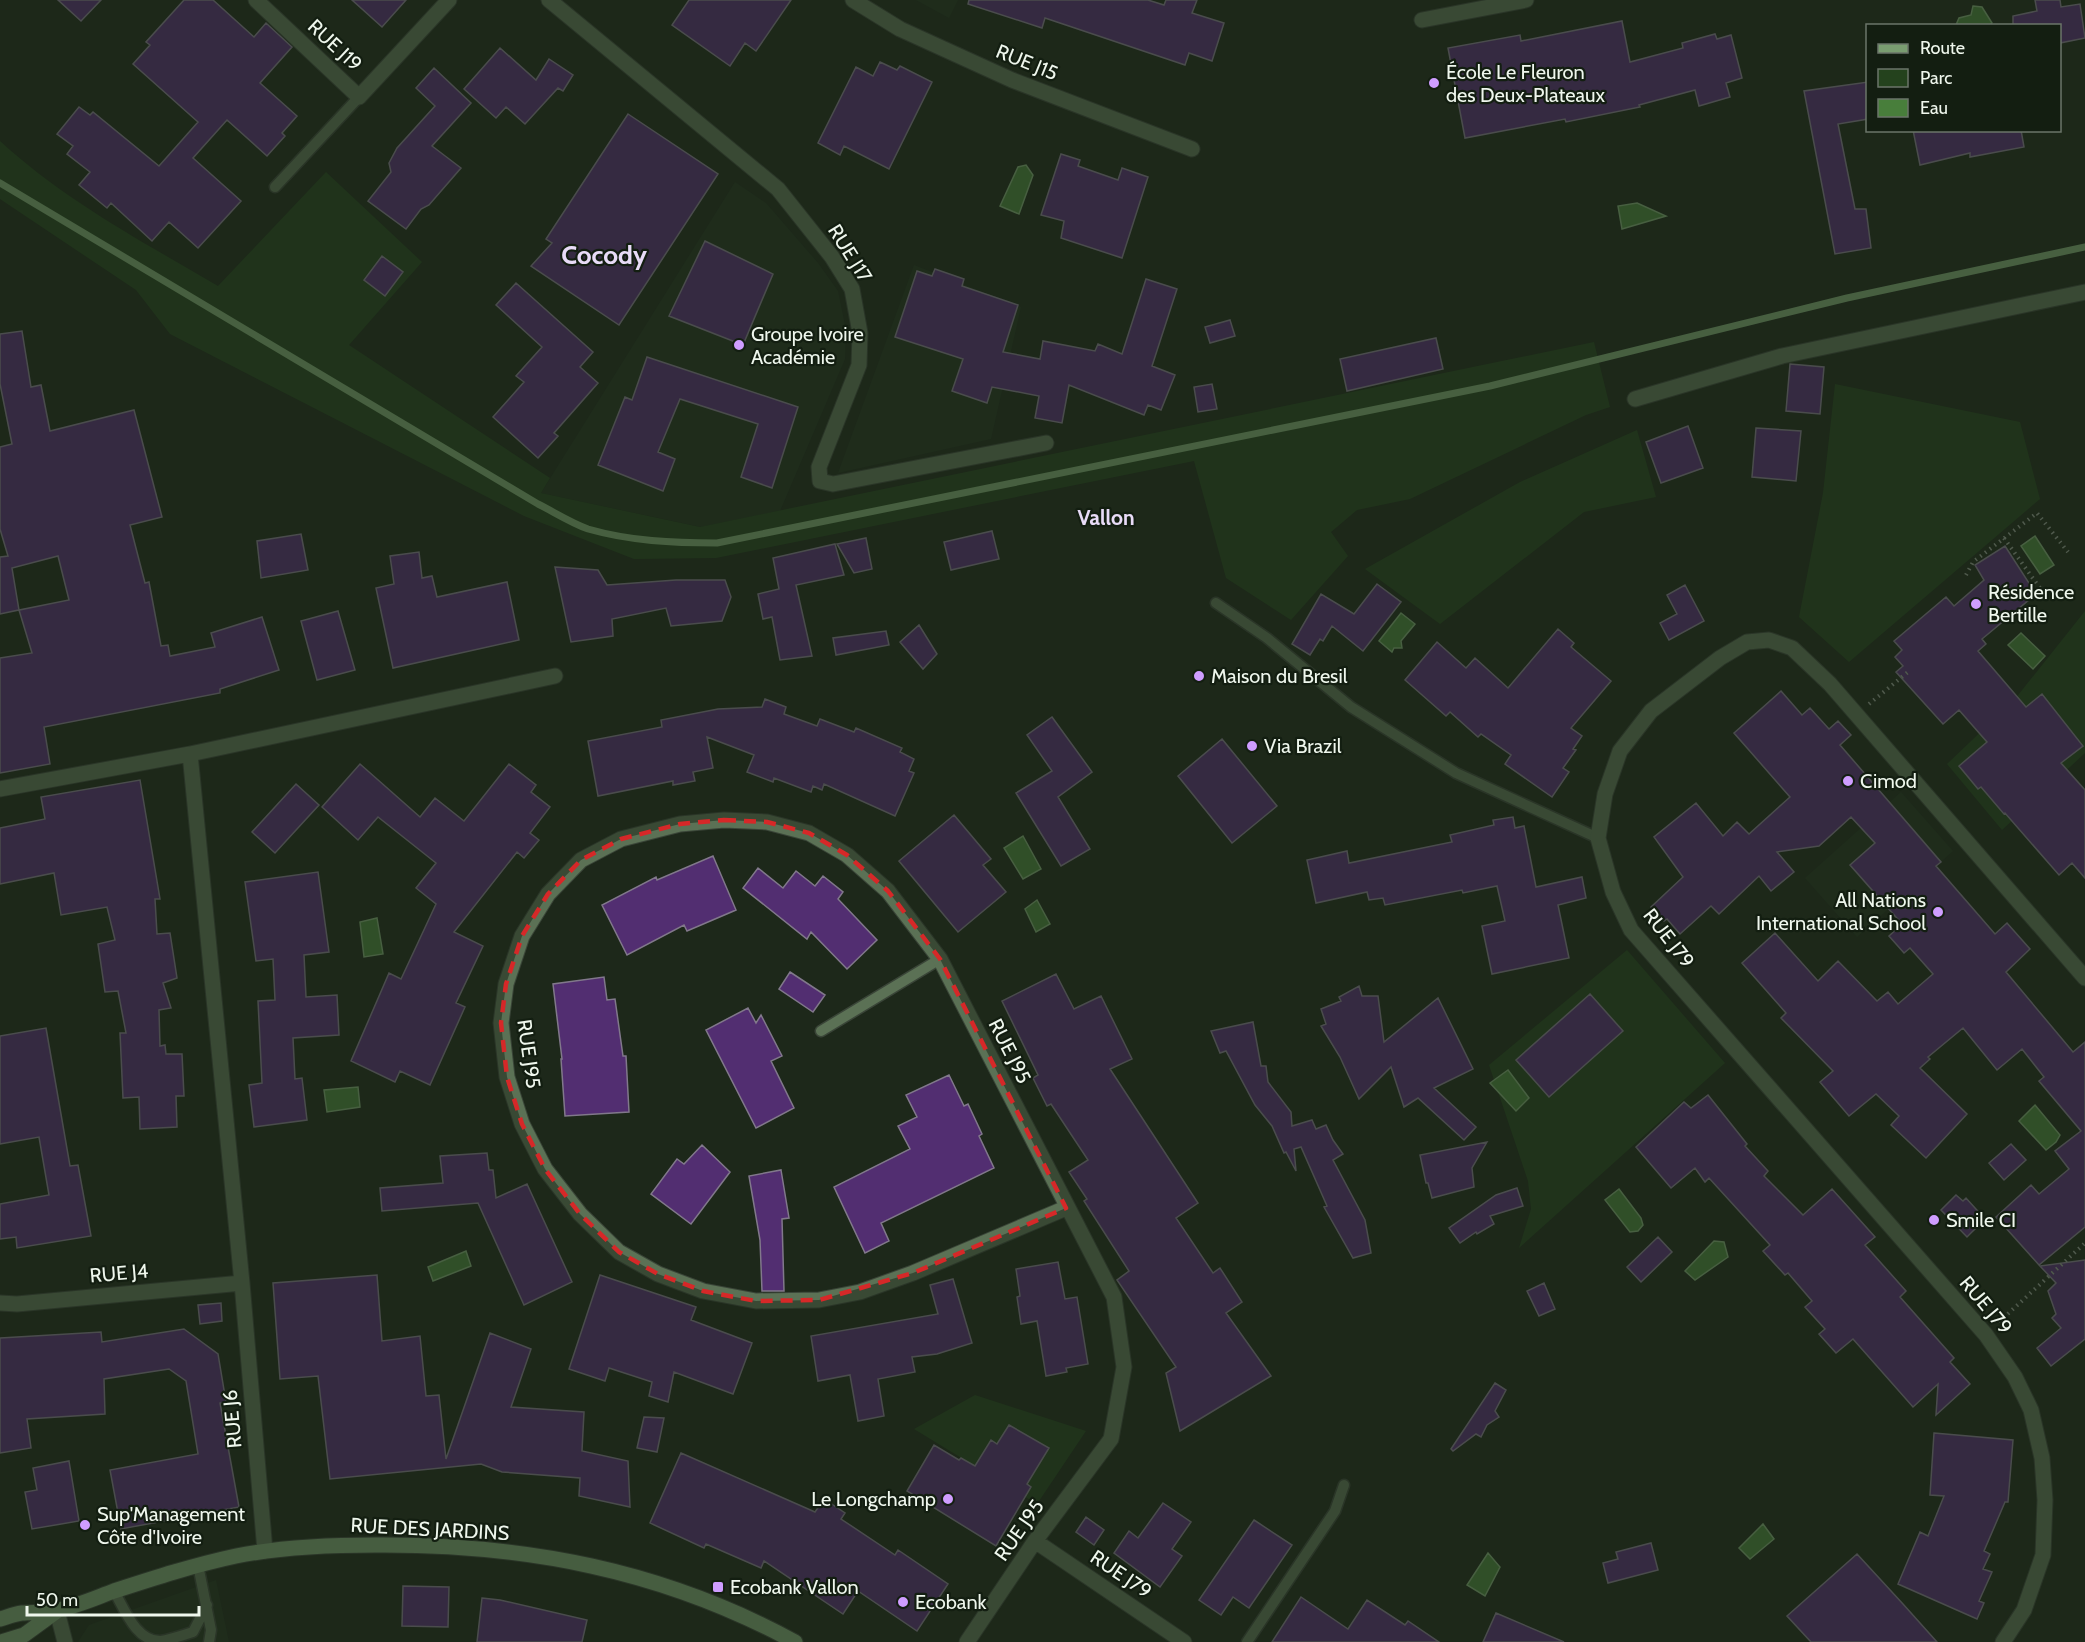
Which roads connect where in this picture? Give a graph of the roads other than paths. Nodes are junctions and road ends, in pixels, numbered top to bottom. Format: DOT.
graph roads {
  1 [pos="256,0"];
  2 [pos="449,0"];
  3 [pos="549,0"];
  4 [pos="853,0"];
  5 [pos="1526,0"];
  6 [pos="1422,20"];
  7 [pos="359,97"];
  8 [pos="1192,148"];
  9 [pos="275,188"];
  10 [pos="2085,291"];
  11 [pos="1635,399"];
  12 [pos="1046,443"];
  13 [pos="1216,603"];
  14 [pos="555,676"];
  15 [pos="190,754"];
  16 [pos="0,789"];
  17 [pos="1598,838"];
  18 [pos="940,959"];
  19 [pos="2085,978"];
  20 [pos="820,1031"];
  21 [pos="1066,1208"];
  22 [pos="242,1283"];
  23 [pos="0,1303"];
  24 [pos="1344,1485"];
  25 [pos="1035,1541"];
  26 [pos="265,1551"];
  27 [pos="198,1565"];
  28 [pos="114,1591"];
  29 [pos="207,1605"];
  30 [pos="57,1611"];
  31 [pos="0,1619"];
  32 [pos="137,1630"];
  33 [pos="1,1642"];
  34 [pos="65,1642"];
  35 [pos="141,1642"];
  36 [pos="210,1642"];
  37 [pos="795,1642"];
  38 [pos="967,1642"];
  39 [pos="1184,1642"];
  40 [pos="1247,1642"];
  41 [pos="2003,1642"];
  1 -- 7 [label="street, RUE J19"];
  2 -- 7 [label="street"];
  3 -- 12 [label="street, RUE J17"];
  4 -- 8 [label="street, RUE J15"];
  5 -- 6 [label="street"];
  7 -- 9 [label="lane"];
  10 -- 11 [label="street"];
  13 -- 17 [label="lane"];
  14 -- 15 [label="street"];
  15 -- 16 [label="street"];
  15 -- 22 [label="street, RUE J6"];
  17 -- 19 [label="street, RUE J79"];
  17 -- 41 [label="street, RUE J79"];
  18 -- 20 [label="lane"];
  18 -- 21 [label="street, RUE J95"];
  18 -- 21 [label="street, RUE J95"];
  21 -- 25 [label="street, RUE J95"];
  22 -- 23 [label="street, RUE J4"];
  22 -- 26 [label="street, RUE J6"];
  24 -- 40 [label="lane"];
  25 -- 38 [label="street, RUE J95"];
  25 -- 39 [label="street, RUE J79"];
  26 -- 27 [label="main road, RUE DES JARDINS"];
  26 -- 37 [label="main road, RUE DES JARDINS"];
  27 -- 28 [label="main road, RUE DES JARDINS"];
  27 -- 29 [label="lane"];
  28 -- 30 [label="main road, RUE DES JARDINS"];
  28 -- 32 [label="lane"];
  29 -- 32 [label="lane"];
  29 -- 36 [label="lane"];
  30 -- 31 [label="main road, RUE DES JARDINS"];
  30 -- 33 [label="main road, RUE DES JARDINS"];
  30 -- 34 [label="street"];
  32 -- 35 [label="lane"];
}
